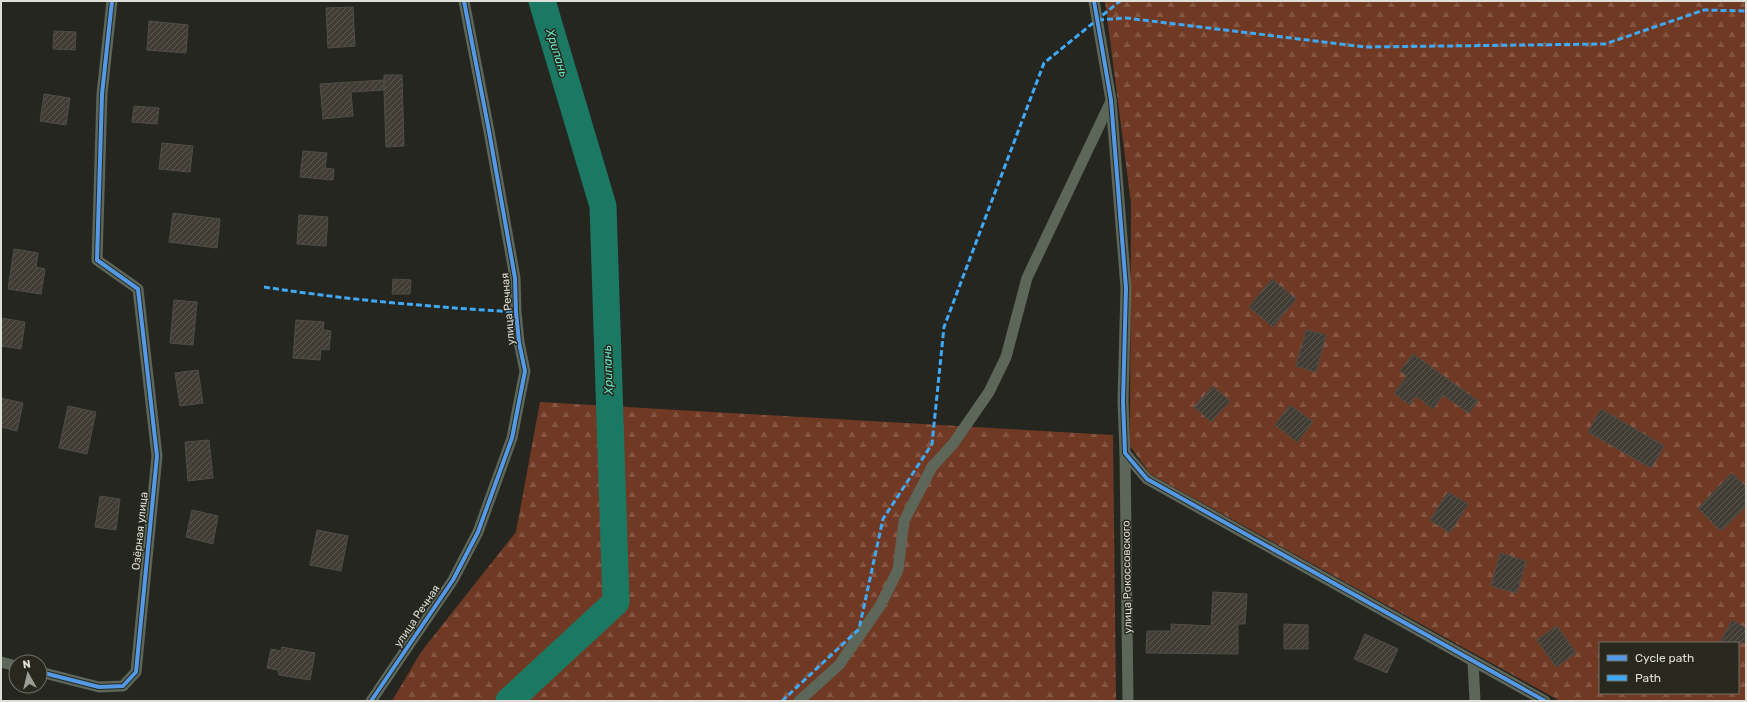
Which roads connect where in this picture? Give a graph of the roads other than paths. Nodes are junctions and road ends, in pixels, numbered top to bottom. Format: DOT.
graph roads {
  1 [pos="112,1"];
  2 [pos="464,1"];
  3 [pos="1094,1"];
  4 [pos="1111,100"];
  5 [pos="1125,453"];
  6 [pos="1474,661"];
  7 [pos="48,674"];
  8 [pos="371,701"];
  9 [pos="799,701"];
  10 [pos="1128,701"];
  11 [pos="1475,701"];
  12 [pos="1545,701"];
  1 -- 7 [label="street, Озёрная улица"];
  2 -- 8 [label="street, улица Речная"];
  3 -- 4 [label="street, улица Рокоссовского"];
  4 -- 5 [label="street, улица Рокоссовского"];
  4 -- 9 [label="street"];
  5 -- 6 [label="street"];
  5 -- 10 [label="street, улица Рокоссовского"];
  6 -- 11 [label="street"];
  6 -- 12 [label="street"];
}
